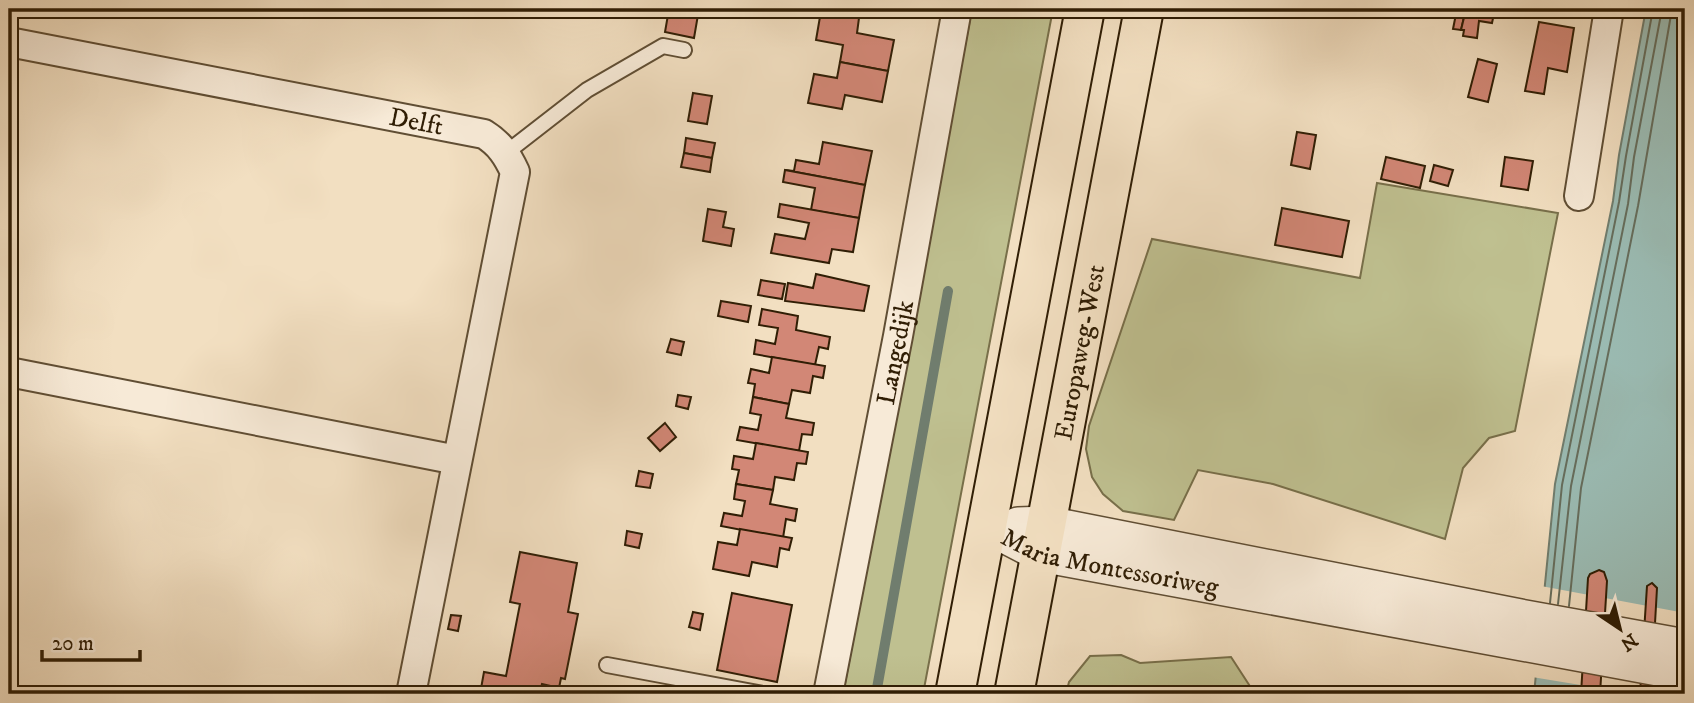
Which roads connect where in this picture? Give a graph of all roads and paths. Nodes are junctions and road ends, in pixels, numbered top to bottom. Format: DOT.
graph roads {
  1 [pos="957,9"];
  2 [pos="1085,9"];
  3 [pos="1144,9"];
  4 [pos="1609,9"];
  5 [pos="9,42"];
  6 [pos="684,50"];
  7 [pos="506,153"];
  8 [pos="1579,197"];
  9 [pos="9,372"];
  10 [pos="457,460"];
  11 [pos="987,526"];
  12 [pos="1044,539"];
  13 [pos="1518,629"];
  14 [pos="1685,647"];
  15 [pos="607,665"];
  16 [pos="1685,673"];
  17 [pos="411,694"];
  18 [pos="764,694"];
  19 [pos="828,694"];
  20 [pos="955,694"];
  21 [pos="1014,694"];
  1 -- 19 [label="street, Langedijk"];
  2 -- 11 [label="main road"];
  3 -- 12 [label="main road, Europaweg-West"];
  4 -- 8 [label="street"];
  5 -- 7 [label="street, Delft"];
  6 -- 7 [label="lane"];
  7 -- 10 [label="street"];
  9 -- 10 [label="street"];
  10 -- 17 [label="street"];
  11 -- 12 [label="street, Maria Montessoriweg"];
  11 -- 20 [label="main road"];
  12 -- 13 [label="street, Maria Montessoriweg"];
  12 -- 21 [label="main road, Europaweg-West"];
  13 -- 14 [label="street, Maria Montessoriweg"];
  13 -- 16 [label="street, Maria Montessoriweg"];
  15 -- 18 [label="lane"];
}
